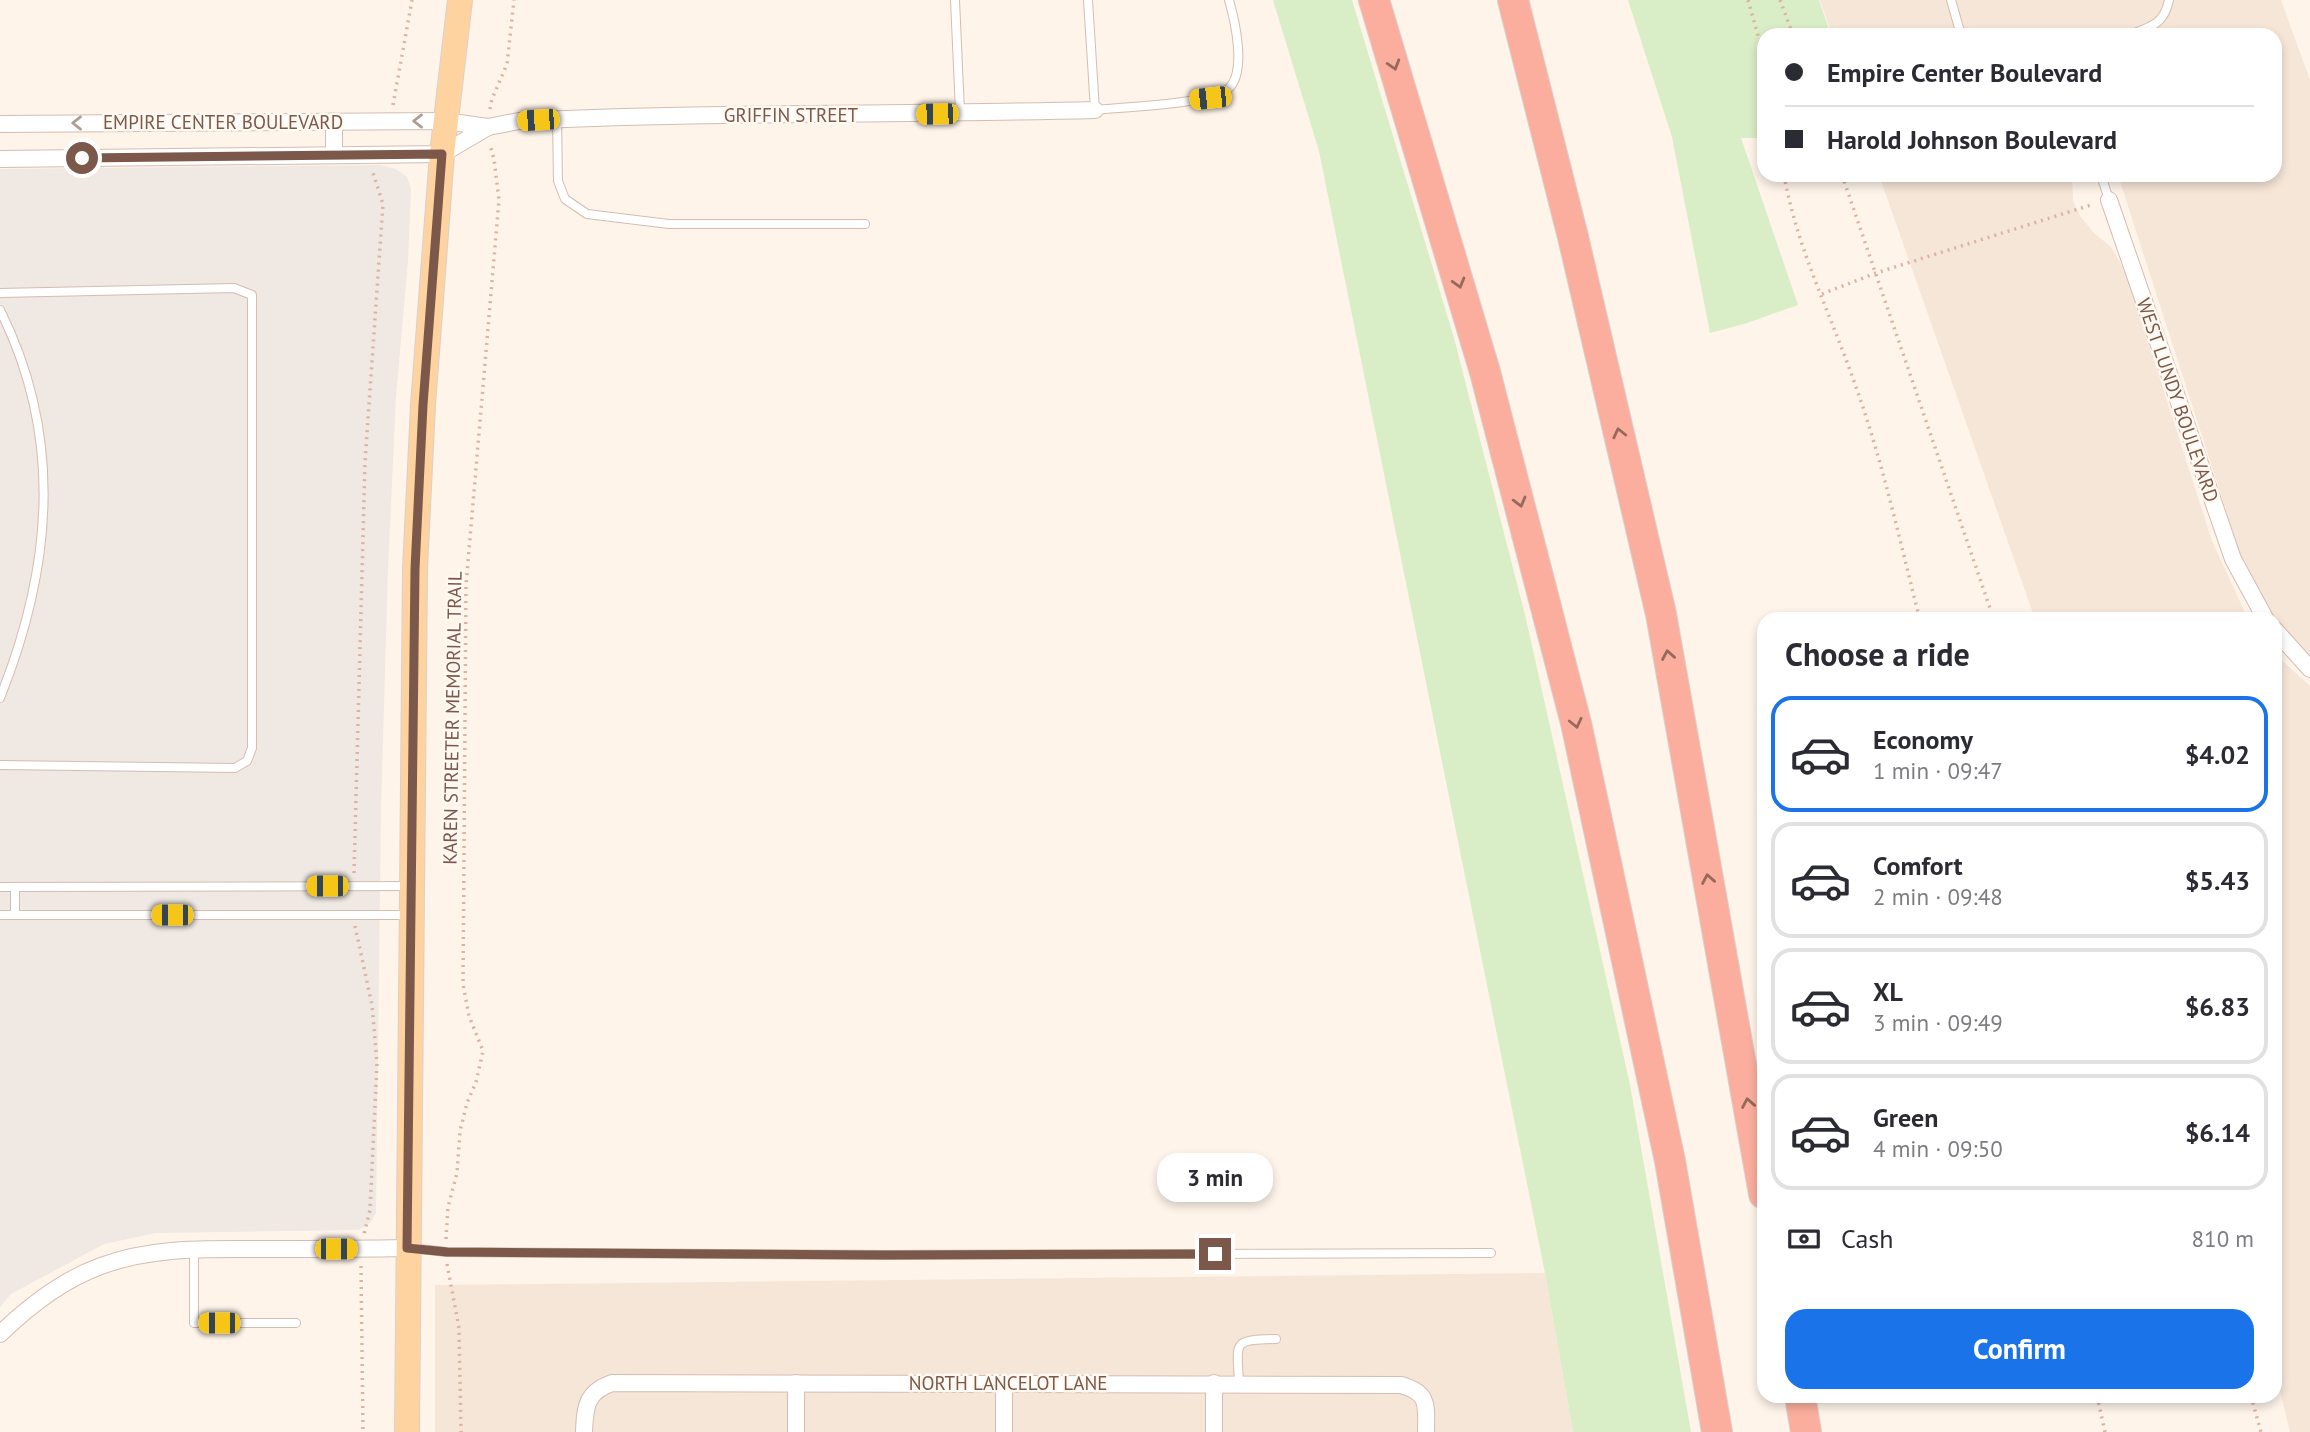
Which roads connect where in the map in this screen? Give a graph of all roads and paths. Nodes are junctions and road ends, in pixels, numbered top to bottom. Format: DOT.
graph roads {
  1 [pos="412,0"];
  2 [pos="460,0"];
  3 [pos="514,0"];
  4 [pos="955,0"];
  5 [pos="1088,0"];
  6 [pos="1229,0"];
  7 [pos="1374,0"];
  8 [pos="1513,0"];
  9 [pos="1748,0"];
  10 [pos="1780,0"];
  11 [pos="1951,0"];
  12 [pos="2169,0"];
  13 [pos="1790,28"];
  14 [pos="1959,28"];
  15 [pos="2147,28"];
  16 [pos="1757,32"];
  17 [pos="1096,110"];
  18 [pos="960,114"];
  19 [pos="557,120"];
  20 [pos="334,121"];
  21 [pos="391,121"];
  22 [pos="445,121"];
  23 [pos="0,124"];
  24 [pos="488,127"];
  25 [pos="442,154"];
  26 [pos="334,155"];
  27 [pos="366,155"];
  28 [pos="0,159"];
  29 [pos="1786,182"];
  30 [pos="1844,182"];
  31 [pos="2103,182"];
  32 [pos="2109,200"];
  33 [pos="865,224"];
  34 [pos="1876,273"];
  35 [pos="0,293"];
  36 [pos="1822,294"];
  37 [pos="0,310"];
  38 [pos="1918,612"];
  39 [pos="1991,612"];
  40 [pos="2262,612"];
  41 [pos="2282,638"];
  42 [pos="2310,668"];
  43 [pos="0,698"];
  44 [pos="0,765"];
  45 [pos="354,871"];
  46 [pos="411,886"];
  47 [pos="0,887"];
  48 [pos="15,887"];
  49 [pos="0,915"];
  50 [pos="15,915"];
  51 [pos="411,915"];
  52 [pos="355,926"];
  53 [pos="1757,1155"];
  54 [pos="407,1248"];
  55 [pos="194,1249"];
  56 [pos="361,1249"];
  57 [pos="447,1252"];
  58 [pos="1491,1253"];
  59 [pos="296,1323"];
  60 [pos="0,1334"];
  61 [pos="1276,1339"];
  62 [pos="796,1383"];
  63 [pos="1004,1383"];
  64 [pos="1214,1383"];
  65 [pos="1239,1383"];
  66 [pos="1801,1403"];
  67 [pos="2099,1403"];
  68 [pos="2253,1403"];
  69 [pos="363,1432"];
  70 [pos="407,1432"];
  71 [pos="461,1432"];
  72 [pos="584,1432"];
  73 [pos="796,1432"];
  74 [pos="1004,1432"];
  75 [pos="1214,1432"];
  76 [pos="1426,1432"];
  77 [pos="1717,1432"];
  78 [pos="1806,1432"];
  79 [pos="2105,1432"];
  80 [pos="2261,1432"];
  1 -- 21 [label="path"];
  2 -- 22 [label="main road"];
  3 -- 24 [label="path, KAREN STREETER MEMORIAL TRAIL"];
  4 -- 18 [label="lane"];
  5 -- 17 [label="lane"];
  6 -- 17 [label="lane"];
  7 -- 77 [label="highway, one-way"];
  53 -- 8 [label="highway, one-way"];
  9 -- 16 [label="path"];
  10 -- 13 [label="path"];
  11 -- 14 [label="lane"];
  12 -- 15 [label="lane"];
  17 -- 18 [label="street, GRIFFIN STREET"];
  18 -- 19 [label="street, GRIFFIN STREET"];
  19 -- 24 [label="street, GRIFFIN STREET"];
  19 -- 33 [label="lane"];
  20 -- 21 [label="street, EMPIRE CENTER BOULEVARD"];
  20 -- 23 [label="street, EMPIRE CENTER BOULEVARD, one-way"];
  20 -- 26 [label="street"];
  22 -- 21 [label="street, EMPIRE CENTER BOULEVARD, one-way"];
  22 -- 24 [label="street, GRIFFIN STREET"];
  22 -- 25 [label="main road"];
  24 -- 25 [label="street, GRIFFIN STREET"];
  24 -- 57 [label="path, KAREN STREETER MEMORIAL TRAIL"];
  25 -- 27 [label="street, EMPIRE CENTER BOULEVARD"];
  25 -- 46 [label="main road"];
  26 -- 27 [label="street, EMPIRE CENTER BOULEVARD"];
  26 -- 28 [label="street, EMPIRE CENTER BOULEVARD"];
  27 -- 45 [label="path"];
  29 -- 36 [label="path"];
  30 -- 34 [label="path"];
  31 -- 32 [label="lane, WEST LUNDY BOULEVARD"];
  32 -- 34 [label="path"];
  32 -- 40 [label="street, WEST LUNDY BOULEVARD"];
  34 -- 36 [label="path"];
  34 -- 39 [label="path"];
  35 -- 44 [label="lane"];
  36 -- 38 [label="path"];
  37 -- 43 [label="lane"];
  41 -- 42 [label="street"];
  46 -- 48 [label="lane"];
  46 -- 51 [label="main road"];
  47 -- 48 [label="lane"];
  48 -- 50 [label="lane"];
  49 -- 50 [label="lane"];
  50 -- 51 [label="lane"];
  51 -- 54 [label="main road"];
  52 -- 56 [label="path"];
  54 -- 56 [label="street"];
  54 -- 57 [label="lane"];
  54 -- 70 [label="main road"];
  55 -- 56 [label="street"];
  55 -- 59 [label="lane"];
  55 -- 60 [label="street"];
  56 -- 69 [label="path"];
  57 -- 58 [label="lane"];
  57 -- 71 [label="path, KAREN STREETER MEMORIAL TRAIL"];
  61 -- 65 [label="lane"];
  62 -- 63 [label="street, NORTH LANCELOT LANE"];
  62 -- 72 [label="street, NORTH LANCELOT LANE"];
  62 -- 73 [label="street"];
  63 -- 64 [label="street, NORTH LANCELOT LANE"];
  63 -- 74 [label="street"];
  64 -- 65 [label="street, NORTH LANCELOT LANE"];
  64 -- 75 [label="street"];
  65 -- 76 [label="street, NORTH LANCELOT LANE"];
  66 -- 78 [label="highway"];
  67 -- 79 [label="path"];
  68 -- 80 [label="path"];
}
